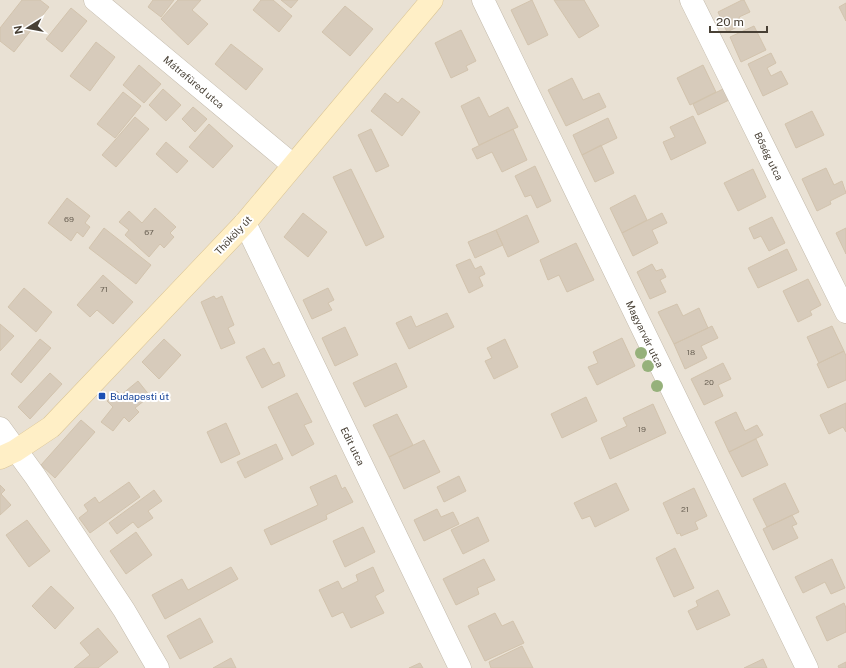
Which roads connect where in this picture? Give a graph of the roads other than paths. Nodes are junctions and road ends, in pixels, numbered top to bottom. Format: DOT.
graph roads {
  1 [pos="95,0"];
  2 [pos="432,0"];
  3 [pos="483,0"];
  4 [pos="691,0"];
  5 [pos="293,165"];
  6 [pos="245,223"];
  7 [pos="846,312"];
  8 [pos="0,428"];
  9 [pos="8,455"];
  10 [pos="158,668"];
  11 [pos="460,668"];
  12 [pos="807,668"];
  1 -- 5 [label="street, Mátrafüred utca"];
  2 -- 5 [label="street, Thököly út"];
  3 -- 12 [label="street, Magyarvár utca"];
  4 -- 7 [label="street, Bőség utca"];
  5 -- 6 [label="street, Thököly út"];
  6 -- 9 [label="street, Thököly út"];
  6 -- 11 [label="street, Edit utca"];
  8 -- 9 [label="street"];
  9 -- 10 [label="street"];
}
